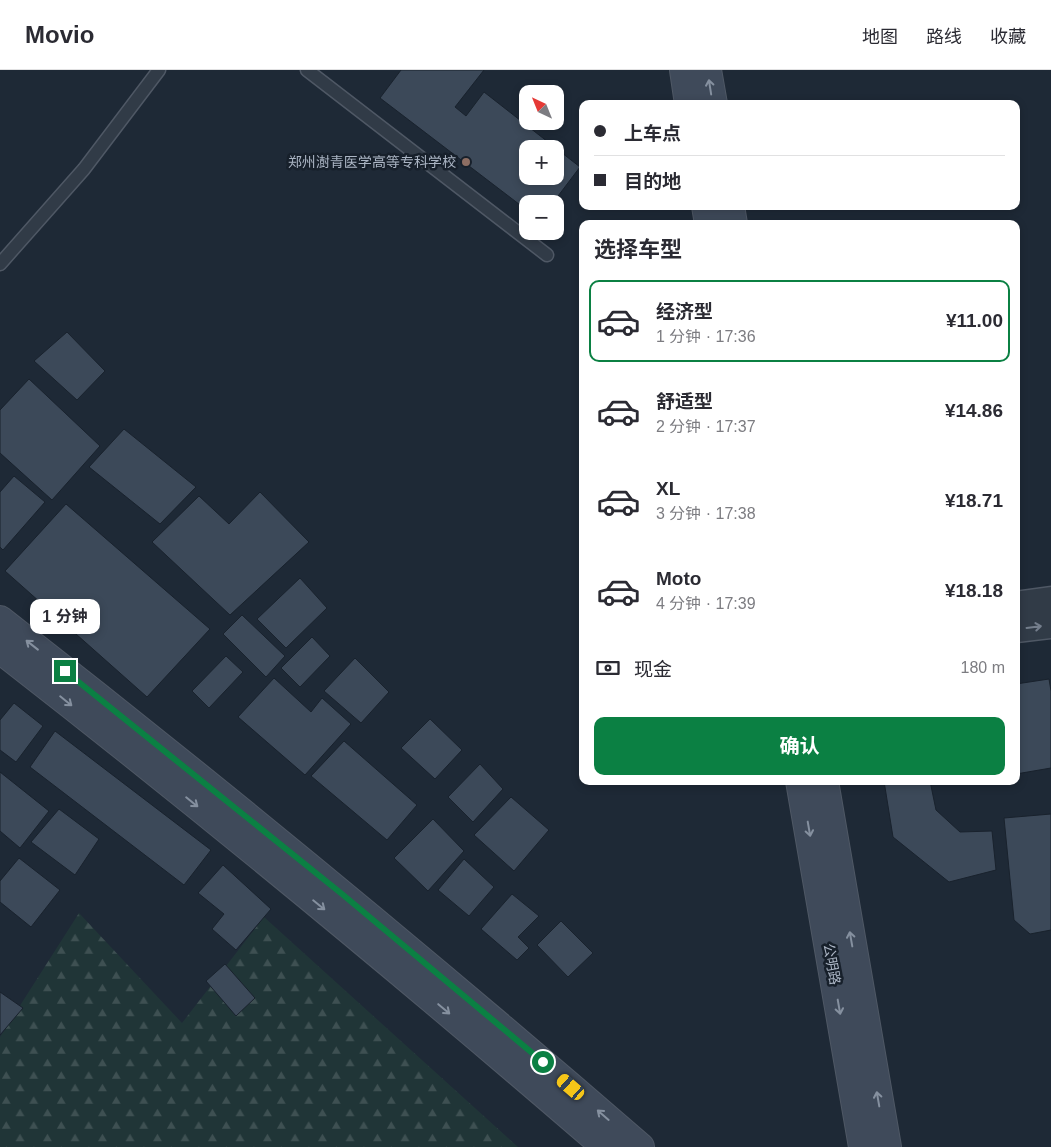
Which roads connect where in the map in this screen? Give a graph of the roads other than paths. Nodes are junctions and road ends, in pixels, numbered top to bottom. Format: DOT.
graph roads {
  1 [pos="159,70"];
  2 [pos="307,70"];
  3 [pos="684,70"];
  4 [pos="707,70"];
  5 [pos="689,100"];
  6 [pos="712,100"];
  7 [pos="547,255"];
  8 [pos="0,264"];
  9 [pos="1051,600"];
  10 [pos="1020,604"];
  11 [pos="0,620"];
  12 [pos="1051,625"];
  13 [pos="1020,629"];
  14 [pos="0,649"];
  15 [pos="801,785"];
  16 [pos="825,785"];
  17 [pos="606,1147"];
  18 [pos="640,1147"];
  19 [pos="863,1147"];
  20 [pos="887,1147"];
  1 -- 8 [label="lane"];
  2 -- 7 [label="lane"];
  3 -- 5 [label="street"];
  6 -- 4 [label="street, one-way"];
  9 -- 10 [label="street"];
  18 -- 11 [label="street, one-way"];
  13 -- 12 [label="street, one-way"];
  14 -- 17 [label="street, one-way"];
  15 -- 19 [label="street, 公明路, one-way"];
  20 -- 16 [label="street, 公明路, one-way"];
}
